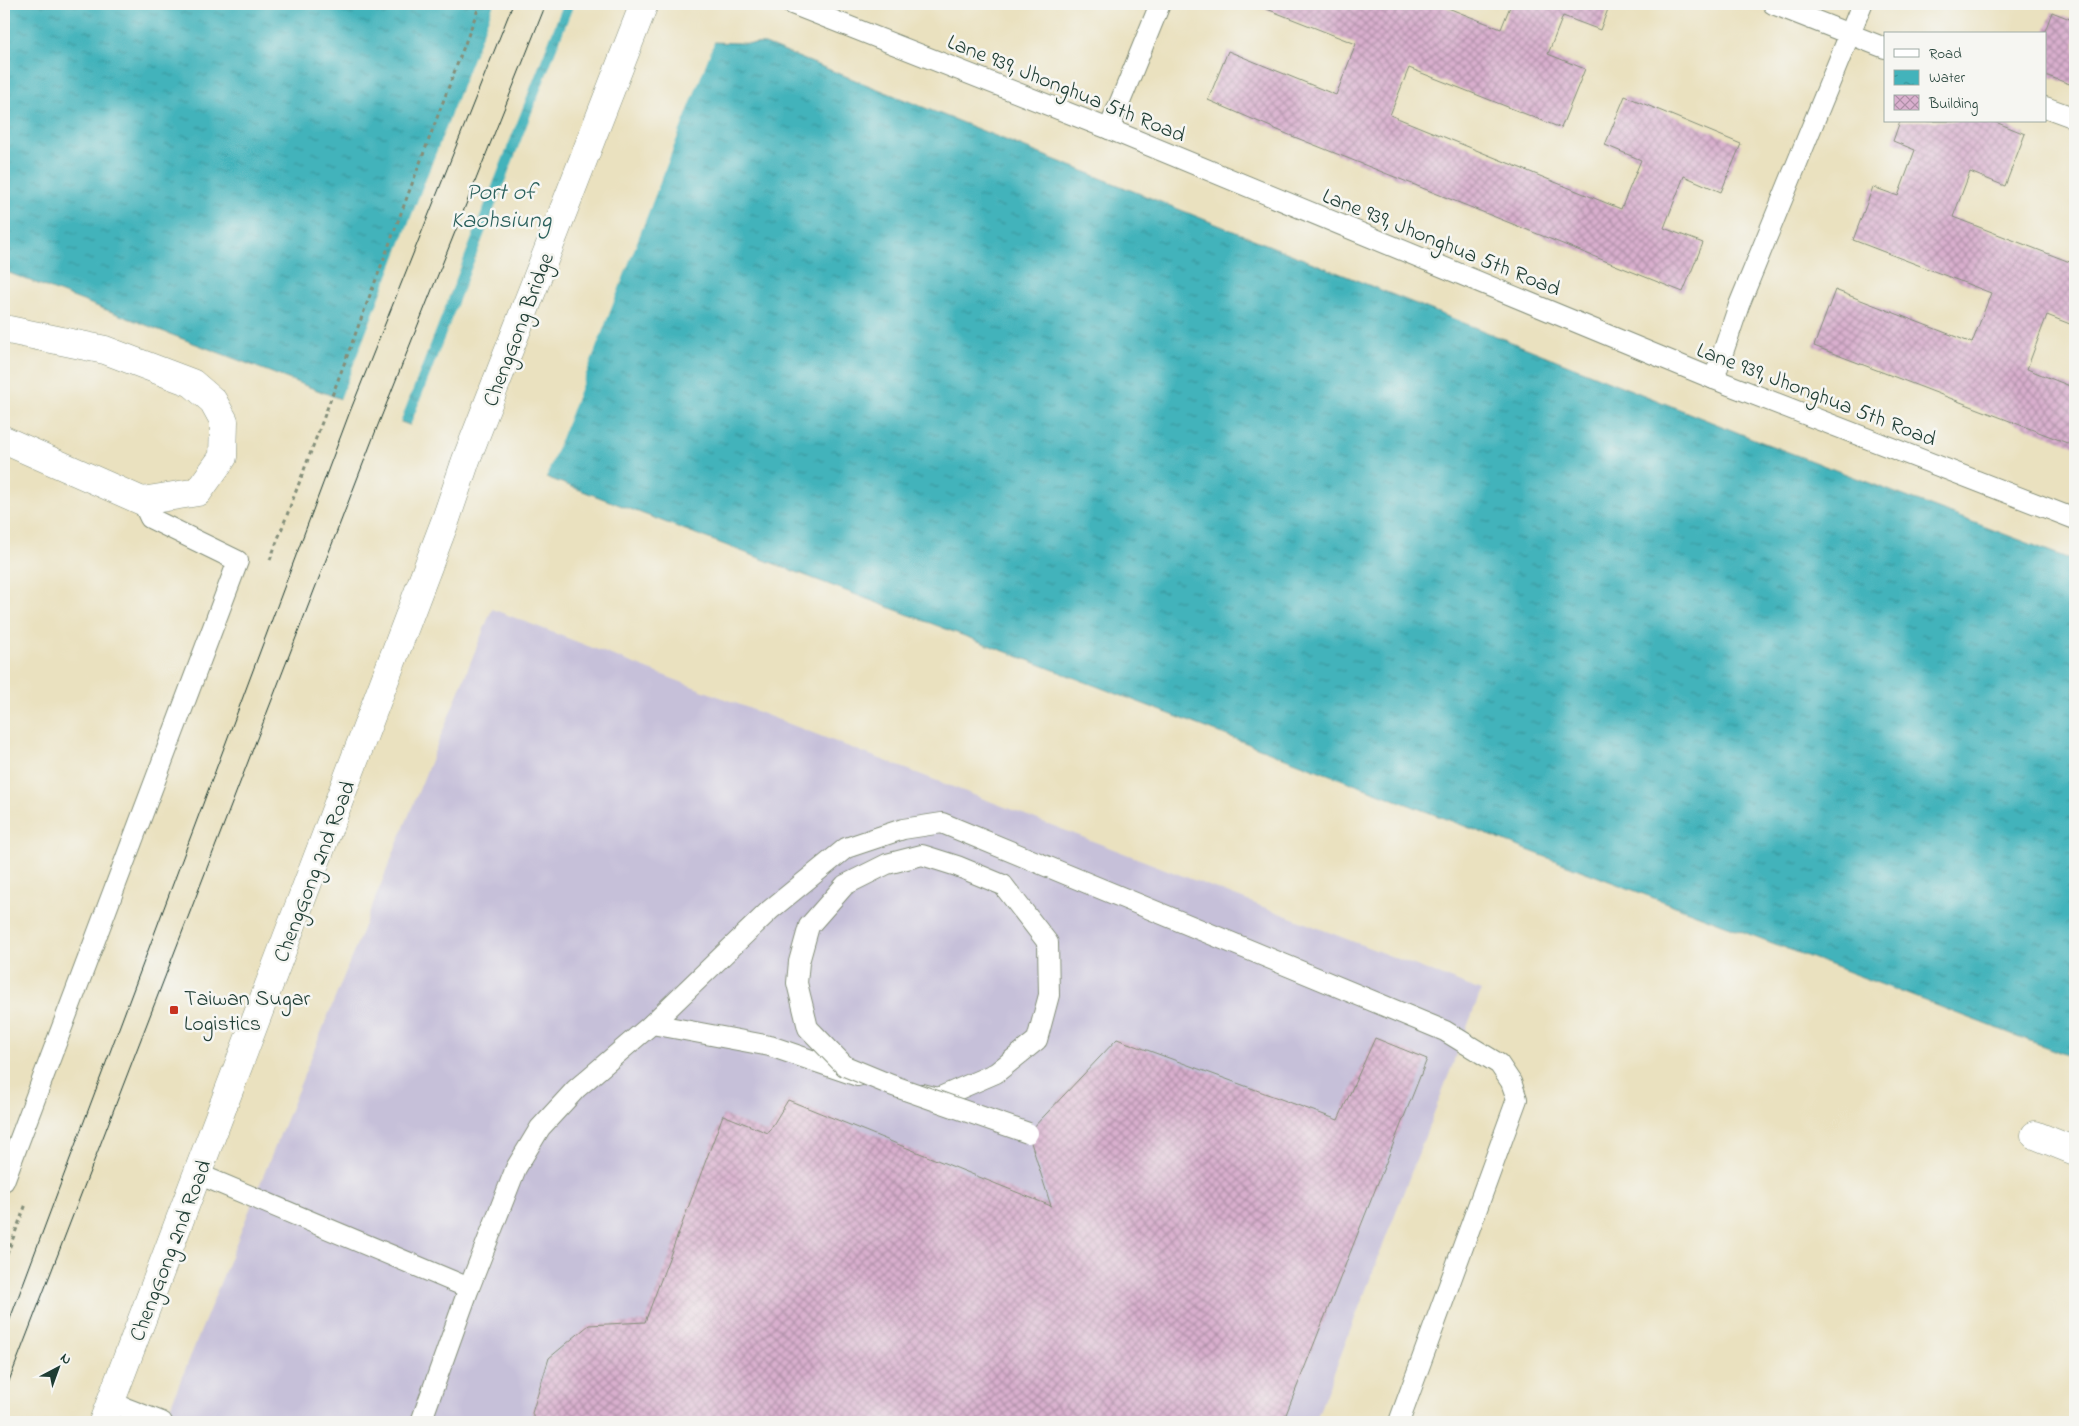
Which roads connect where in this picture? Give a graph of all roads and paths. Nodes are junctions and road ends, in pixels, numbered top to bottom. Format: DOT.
graph roads {
  1 [pos="480,4"];
  2 [pos="644,4"];
  3 [pos="792,4"];
  4 [pos="1160,4"];
  5 [pos="1773,4"];
  6 [pos="1862,4"];
  7 [pos="1850,36"];
  8 [pos="1884,48"];
  9 [pos="2046,107"];
  10 [pos="2075,118"];
  11 [pos="1109,128"];
  12 [pos="4,330"];
  13 [pos="1714,379"];
  14 [pos="328,407"];
  15 [pos="4,440"];
  16 [pos="466,460"];
  17 [pos="142,501"];
  18 [pos="2075,519"];
  19 [pos="652,1024"];
  20 [pos="1028,1133"];
  21 [pos="2035,1135"];
  22 [pos="2075,1151"];
  23 [pos="198,1174"];
  24 [pos="4,1181"];
  25 [pos="469,1288"];
  26 [pos="107,1412"];
  27 [pos="162,1422"];
  28 [pos="421,1422"];
  29 [pos="1399,1422"];
  1 -- 14 [label="path"];
  2 -- 16 [label="street, ChengGong Bridge"];
  3 -- 11 [label="lane, Lane 939, Jhonghua 5th Road"];
  4 -- 11 [label="lane"];
  5 -- 7 [label="lane"];
  6 -- 7 [label="lane"];
  7 -- 8 [label="lane"];
  7 -- 13 [label="lane"];
  9 -- 10 [label="lane"];
  11 -- 13 [label="lane, Lane 939, Jhonghua 5th Road"];
  12 -- 17 [label="street"];
  13 -- 18 [label="lane, Lane 939, Jhonghua 5th Road"];
  15 -- 17 [label="street"];
  16 -- 23 [label="street, ChengGong 2nd Road"];
  17 -- 24 [label="lane"];
  19 -- 20 [label="lane, bridge"];
  19 -- 25 [label="lane"];
  19 -- 29 [label="lane"];
  21 -- 22 [label="street"];
  23 -- 25 [label="lane"];
  23 -- 26 [label="street, ChengGong 2nd Road"];
  25 -- 28 [label="lane"];
  26 -- 27 [label="lane"];
}
